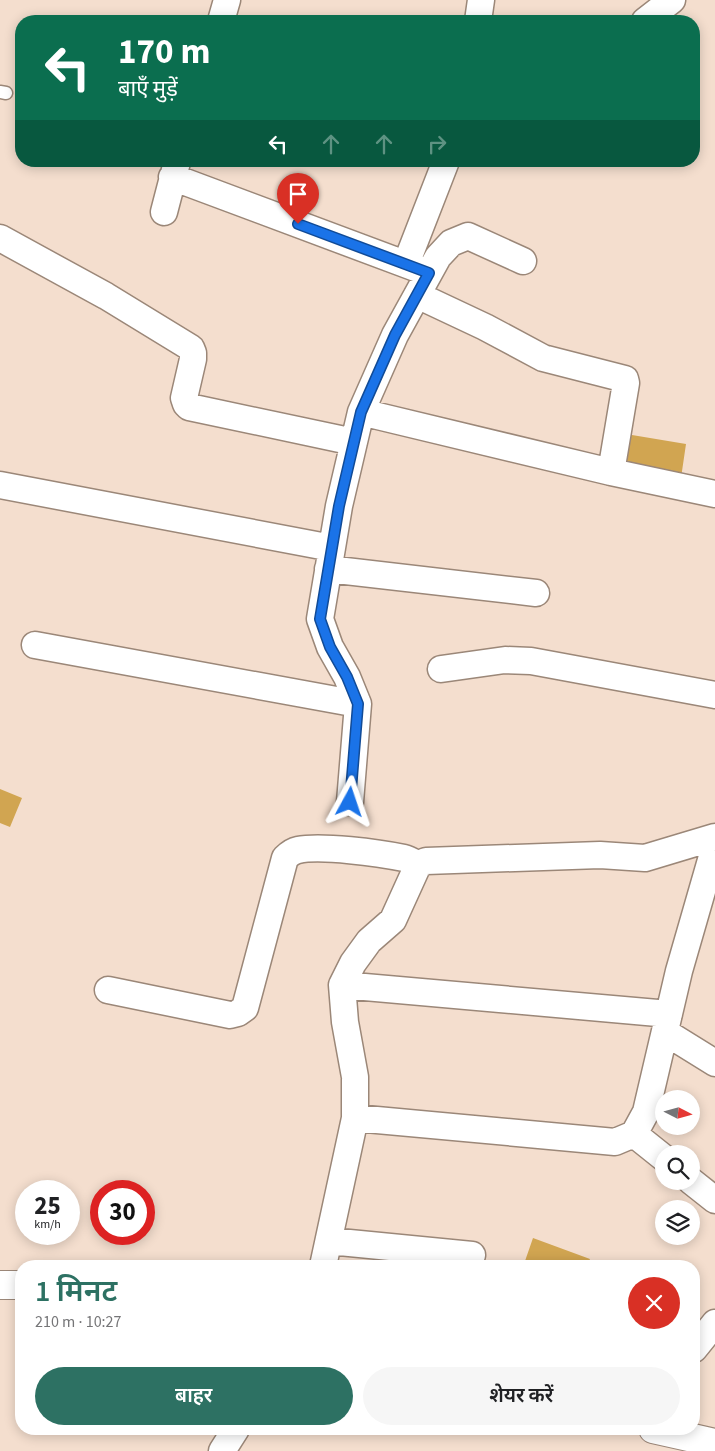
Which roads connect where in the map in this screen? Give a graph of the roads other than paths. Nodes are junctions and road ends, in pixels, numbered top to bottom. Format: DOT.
graph roads {
  1 [pos="227,0"];
  2 [pos="482,0"];
  3 [pos="672,0"];
  4 [pos="223,15"];
  5 [pos="479,15"];
  6 [pos="653,15"];
  7 [pos="444,167"];
  8 [pos="174,169"];
  9 [pos="164,212"];
  10 [pos="0,238"];
  11 [pos="523,260"];
  12 [pos="417,277"];
  13 [pos="361,412"];
  14 [pos="354,442"];
  15 [pos="611,472"];
  16 [pos="0,485"];
  17 [pos="715,494"];
  18 [pos="330,558"];
  19 [pos="536,593"];
  20 [pos="35,645"];
  21 [pos="441,669"];
  22 [pos="715,695"];
  23 [pos="358,704"];
  24 [pos="350,802"];
  25 [pos="715,837"];
  26 [pos="715,846"];
  27 [pos="418,865"];
  28 [pos="342,985"];
  29 [pos="108,990"];
  30 [pos="667,1023"];
  31 [pos="715,1063"];
  32 [pos="355,1118"];
  33 [pos="634,1134"];
  34 [pos="655,1151"];
  35 [pos="700,1188"];
  36 [pos="715,1200"];
  37 [pos="326,1254"];
  38 [pos="472,1255"];
  39 [pos="0,1285"];
  40 [pos="15,1285"];
  41 [pos="715,1323"];
  42 [pos="700,1342"];
  43 [pos="680,1435"];
  44 [pos="715,1443"];
  1 -- 4 [label="street"];
  2 -- 5 [label="street"];
  3 -- 6 [label="street"];
  7 -- 12 [label="street"];
  8 -- 9 [label="street"];
  8 -- 12 [label="street"];
  10 -- 14 [label="street"];
  11 -- 12 [label="street"];
  12 -- 13 [label="street"];
  12 -- 15 [label="street"];
  13 -- 14 [label="street"];
  13 -- 15 [label="street"];
  14 -- 18 [label="street"];
  15 -- 17 [label="street"];
  16 -- 18 [label="street"];
  18 -- 19 [label="street"];
  18 -- 23 [label="street"];
  20 -- 23 [label="street"];
  21 -- 22 [label="street"];
  23 -- 24 [label="street"];
  25 -- 27 [label="street"];
  26 -- 30 [label="street"];
  27 -- 28 [label="street"];
  27 -- 29 [label="street"];
  28 -- 30 [label="street"];
  28 -- 32 [label="street"];
  30 -- 31 [label="street"];
  30 -- 33 [label="street"];
  32 -- 33 [label="street"];
  32 -- 37 [label="street"];
  33 -- 34 [label="street"];
  35 -- 36 [label="street"];
  37 -- 38 [label="street"];
  39 -- 40 [label="street"];
  41 -- 42 [label="street"];
  43 -- 44 [label="street"];
}
